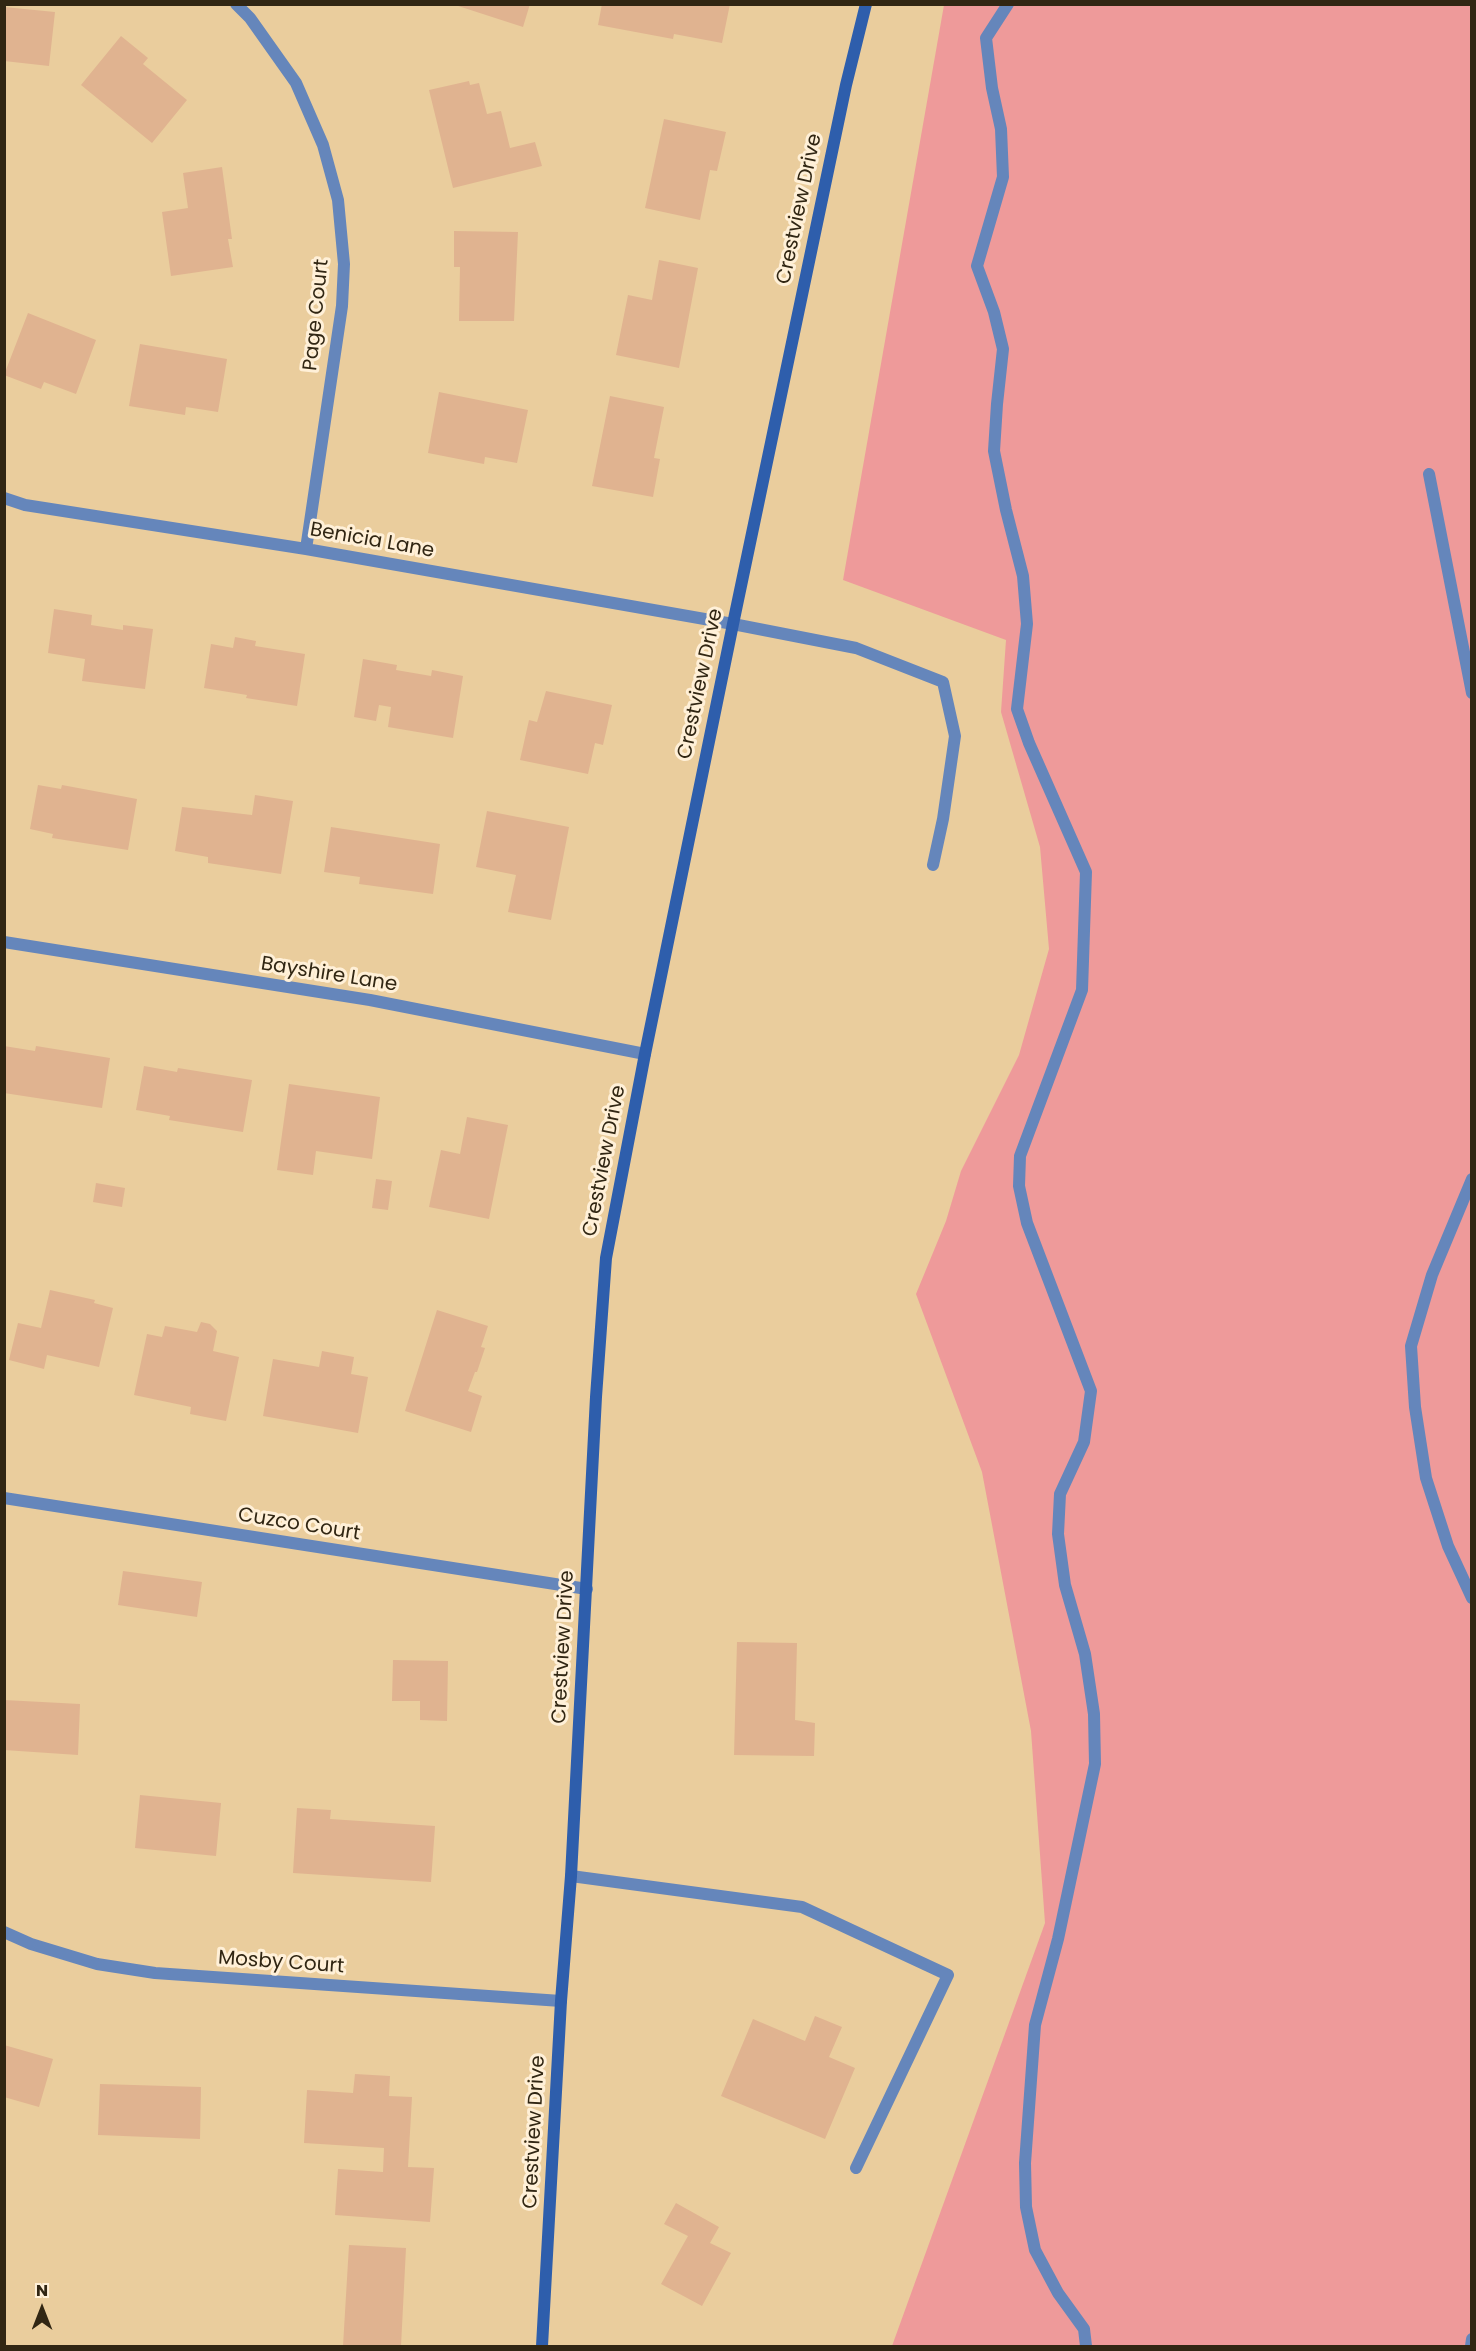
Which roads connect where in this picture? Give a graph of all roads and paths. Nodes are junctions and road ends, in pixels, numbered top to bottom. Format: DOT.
graph roads {
  1 [pos="236,4"];
  2 [pos="866,4"];
  3 [pos="1008,4"];
  4 [pos="1429,474"];
  5 [pos="4,498"];
  6 [pos="306,549"];
  7 [pos="733,624"];
  8 [pos="1472,693"];
  9 [pos="933,865"];
  10 [pos="4,942"];
  11 [pos="645,1054"];
  12 [pos="1472,1179"];
  13 [pos="4,1498"];
  14 [pos="587,1589"];
  15 [pos="1472,1598"];
  16 [pos="571,1876"];
  17 [pos="4,1932"];
  18 [pos="561,2001"];
  19 [pos="856,2168"];
  20 [pos="1472,2338"];
  21 [pos="542,2346"];
  22 [pos="1086,2346"];
  23 [pos="1471,2346"];
  1 -- 6 [label="street, Page Court"];
  2 -- 7 [label="main road, Crestview Drive"];
  3 -- 22 [label="street"];
  4 -- 8 [label="street"];
  5 -- 6 [label="street, Benicia Lane"];
  6 -- 7 [label="street, Benicia Lane"];
  7 -- 9 [label="street, Benicia Lane"];
  7 -- 11 [label="main road, Crestview Drive"];
  10 -- 11 [label="street, Bayshire Lane"];
  11 -- 14 [label="main road, Crestview Drive"];
  12 -- 15 [label="street"];
  13 -- 14 [label="street, Cuzco Court"];
  14 -- 16 [label="main road, Crestview Drive"];
  16 -- 18 [label="main road, Crestview Drive"];
  16 -- 19 [label="street"];
  17 -- 18 [label="street, Mosby Court"];
  18 -- 21 [label="main road, Crestview Drive"];
  20 -- 23 [label="street"];
}
